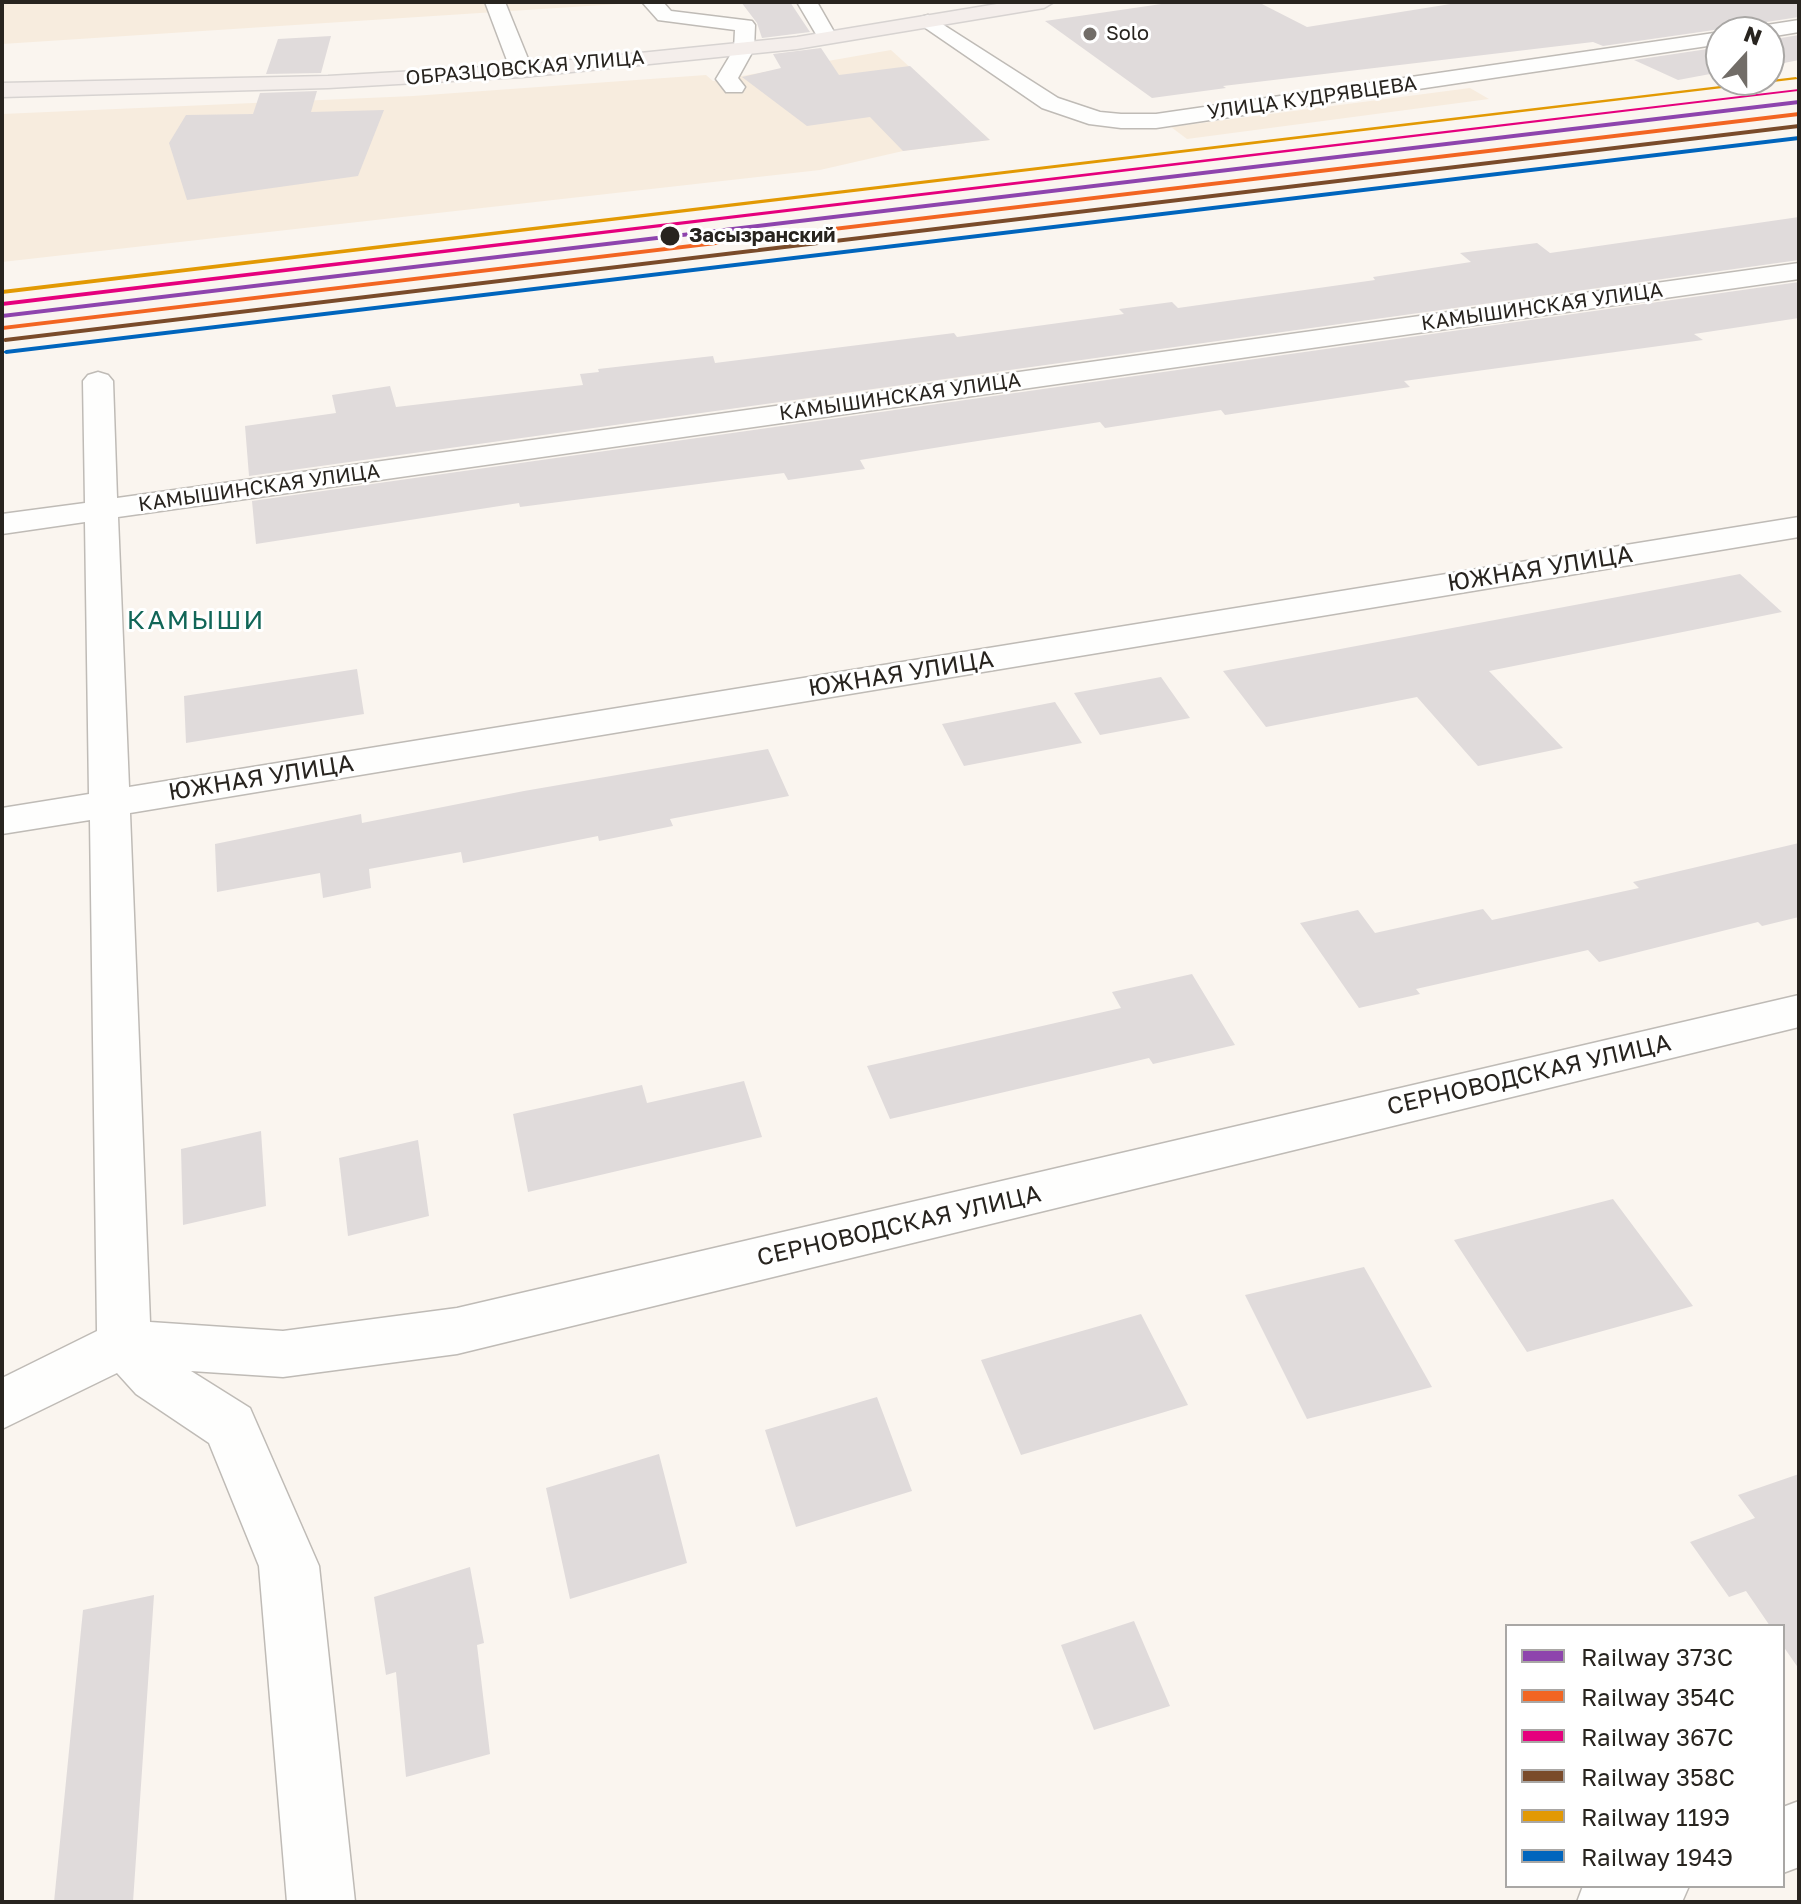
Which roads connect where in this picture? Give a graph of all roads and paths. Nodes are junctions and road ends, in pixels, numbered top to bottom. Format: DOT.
graph roads {
  1 [pos="495,2"];
  2 [pos="652,2"];
  3 [pos="807,2"];
  4 [pos="1044,2"];
  5 [pos="928,21"];
  6 [pos="827,37"];
  7 [pos="1705,40"];
  8 [pos="744,49"];
  9 [pos="522,71"];
  10 [pos="734,87"];
  11 [pos="2,90"];
  12 [pos="1799,271"];
  13 [pos="98,381"];
  14 [pos="102,510"];
  15 [pos="2,524"];
  16 [pos="1799,527"];
  17 [pos="110,803"];
  18 [pos="2,821"];
  19 [pos="1799,1011"];
  20 [pos="124,1343"];
  21 [pos="2,1405"];
  22 [pos="1650,1888"];
  23 [pos="321,1902"];
  24 [pos="1611,1902"];
  1 -- 9 [label="street"];
  2 -- 8 [label="street"];
  3 -- 6 [label="street"];
  4 -- 5 [label="main road, ОБРАЗЦОВСКАЯ УЛИЦА"];
  5 -- 6 [label="main road, ОБРАЗЦОВСКАЯ УЛИЦА"];
  5 -- 7 [label="street, УЛИЦА КУДРЯВЦЕВА"];
  6 -- 8 [label="main road, ОБРАЗЦОВСКАЯ УЛИЦА"];
  8 -- 9 [label="main road, ОБРАЗЦОВСКАЯ УЛИЦА"];
  8 -- 10 [label="street"];
  9 -- 11 [label="main road, ОБРАЗЦОВСКАЯ УЛИЦА"];
  12 -- 14 [label="street, КАМЫШИНСКАЯ УЛИЦА"];
  13 -- 14 [label="street"];
  14 -- 15 [label="street, КАМЫШИНСКАЯ УЛИЦА"];
  14 -- 17 [label="street"];
  16 -- 17 [label="street, ЮЖНАЯ УЛИЦА"];
  17 -- 18 [label="street, ЮЖНАЯ УЛИЦА"];
  17 -- 20 [label="street"];
  19 -- 20 [label="street, СЕРНОВОДСКАЯ УЛИЦА"];
  20 -- 21 [label="street"];
  20 -- 23 [label="street"];
  22 -- 24 [label="street"];
}
